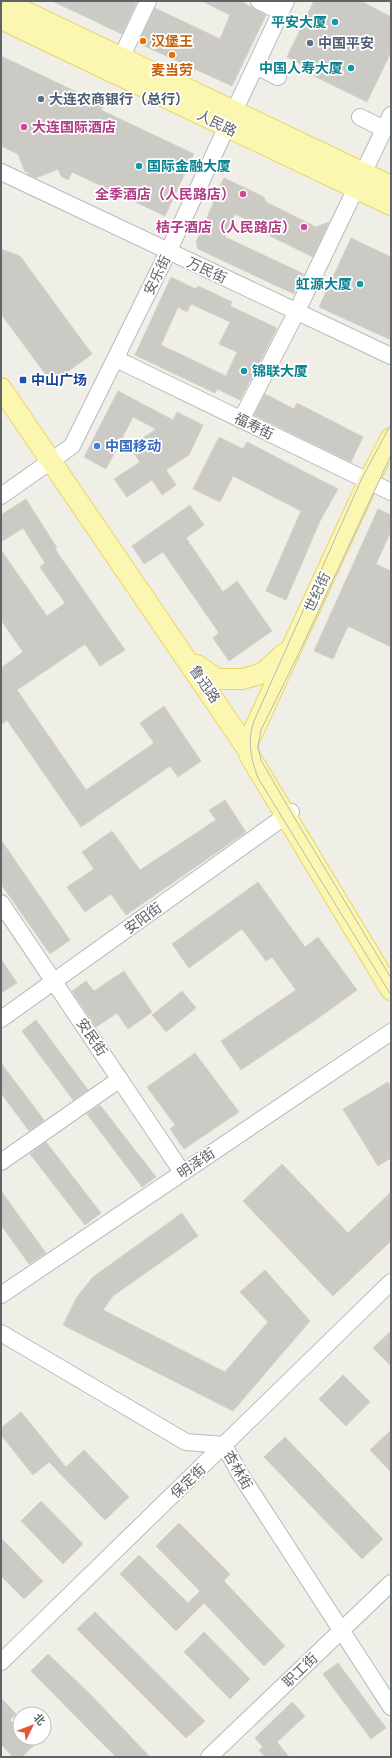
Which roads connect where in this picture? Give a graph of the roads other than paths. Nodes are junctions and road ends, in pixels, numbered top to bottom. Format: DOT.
graph roads {
  1 [pos="148,1"];
  2 [pos="260,1"];
  3 [pos="3,6"];
  4 [pos="284,6"];
  5 [pos="121,58"];
  6 [pos="256,66"];
  7 [pos="278,76"];
  8 [pos="391,115"];
  9 [pos="360,117"];
  10 [pos="231,120"];
  11 [pos="384,129"];
  12 [pos="1,172"];
  13 [pos="358,180"];
  14 [pos="391,186"];
  15 [pos="391,205"];
  16 [pos="168,252"];
  17 [pos="296,312"];
  18 [pos="391,356"];
  19 [pos="116,359"];
  20 [pos="1,388"];
  21 [pos="241,420"];
  22 [pos="391,438"];
  23 [pos="51,461"];
  24 [pos="369,480"];
  25 [pos="391,492"];
  26 [pos="1,496"];
  27 [pos="291,647"];
  28 [pos="188,659"];
  29 [pos="246,747"];
  30 [pos="288,814"];
  31 [pos="1,903"];
  32 [pos="55,982"];
  33 [pos="391,990"];
  34 [pos="1,1019"];
  35 [pos="391,1032"];
  36 [pos="120,1079"];
  37 [pos="1,1162"];
  38 [pos="182,1172"];
  39 [pos="391,1282"];
  40 [pos="1,1295"];
  41 [pos="1,1333"];
  42 [pos="224,1445"];
  43 [pos="391,1583"];
  44 [pos="341,1631"];
  45 [pos="1,1662"];
  46 [pos="391,1707"];
  47 [pos="209,1757"];
  1 -- 5 [label="street"];
  2 -- 4 [label="street"];
  3 -- 5 [label="main road, 人民路"];
  3 -- 10 [label="main road, 人民路"];
  4 -- 6 [label="street, 安乐街"];
  5 -- 10 [label="main road, 人民路"];
  6 -- 7 [label="street"];
  6 -- 10 [label="street, 安乐街"];
  8 -- 11 [label="street"];
  9 -- 11 [label="street"];
  10 -- 13 [label="main road, 人民路"];
  10 -- 16 [label="street, 安乐街"];
  11 -- 13 [label="street"];
  12 -- 16 [label="street, 万民街"];
  13 -- 14 [label="main road, 人民路"];
  13 -- 15 [label="main road, 人民路"];
  13 -- 17 [label="street"];
  16 -- 17 [label="street, 万民街"];
  16 -- 19 [label="street, 安乐街"];
  17 -- 18 [label="street, 万民街"];
  17 -- 21 [label="street"];
  19 -- 21 [label="street, 福寿街"];
  19 -- 23 [label="street, 安乐街"];
  20 -- 23 [label="main road, 鲁迅路"];
  21 -- 24 [label="street, 福寿街"];
  22 -- 24 [label="main road, 世纪街"];
  23 -- 26 [label="street, 安乐街"];
  23 -- 28 [label="main road, 鲁迅路"];
  24 -- 25 [label="street, 福寿街"];
  24 -- 27 [label="main road, 世纪街"];
  27 -- 28 [label="main road"];
  27 -- 29 [label="main road, 世纪街"];
  28 -- 29 [label="main road, 鲁迅路"];
  29 -- 30 [label="main road, 鲁迅路"];
  30 -- 32 [label="street, 安阳街"];
  30 -- 33 [label="main road, 鲁迅路"];
  31 -- 32 [label="street, 安民街"];
  32 -- 34 [label="street, 安阳街"];
  32 -- 36 [label="street, 安民街"];
  35 -- 38 [label="street, 明泽街"];
  36 -- 37 [label="street"];
  36 -- 38 [label="street, 安民街"];
  38 -- 40 [label="street, 明泽街"];
  39 -- 42 [label="street, 保定街"];
  41 -- 42 [label="street, 杏林街"];
  42 -- 44 [label="street, 杏林街"];
  42 -- 45 [label="street, 保定街"];
  43 -- 44 [label="street, 职工街"];
  44 -- 46 [label="street, 杏林街"];
  44 -- 47 [label="street, 职工街"];
}
